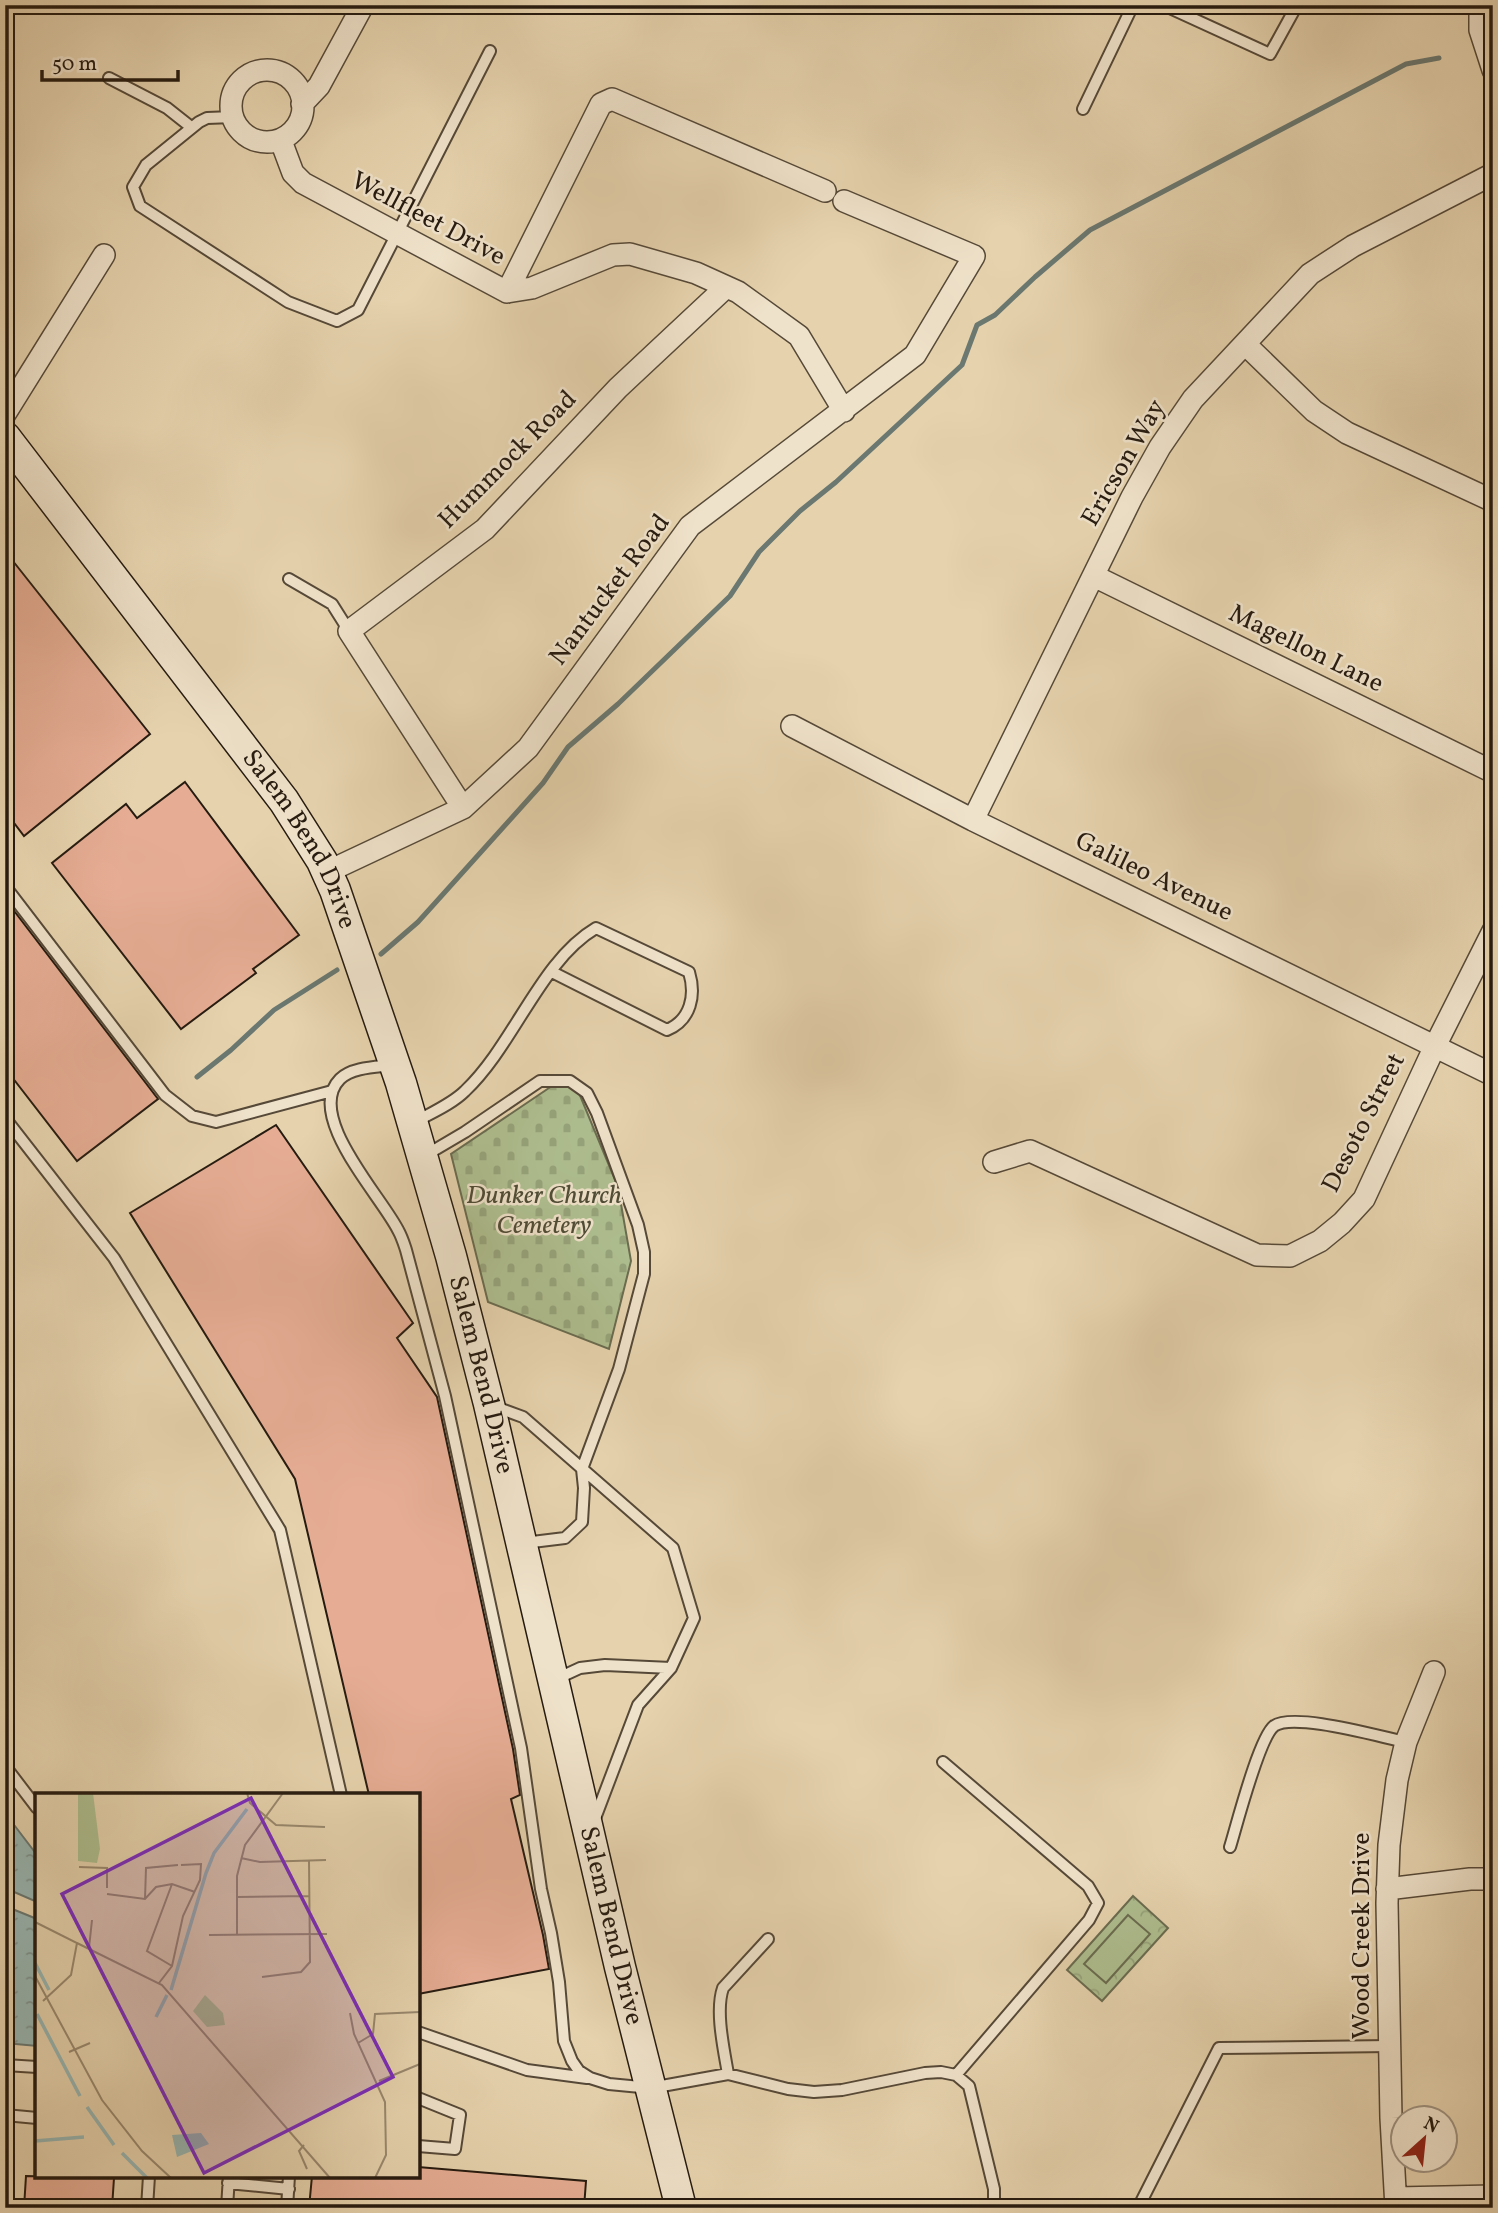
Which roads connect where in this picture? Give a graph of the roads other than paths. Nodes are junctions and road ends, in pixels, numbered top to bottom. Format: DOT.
graph roads {
  1 [pos="363,5"];
  2 [pos="1133,5"];
  3 [pos="1163,5"];
  4 [pos="1297,5"];
  5 [pos="1480,5"];
  6 [pos="490,51"];
  7 [pos="1493,70"];
  8 [pos="109,78"];
  9 [pos="302,104"];
  10 [pos="1083,109"];
  11 [pos="233,117"];
  12 [pos="191,127"];
  13 [pos="281,141"];
  14 [pos="1493,174"];
  15 [pos="396,234"];
  16 [pos="104,255"];
  17 [pos="726,287"];
  18 [pos="507,292"];
  19 [pos="1245,344"];
  20 [pos="844,411"];
  21 [pos="5,414"];
  22 [pos="5,437"];
  23 [pos="1493,501"];
  24 [pos="1094,576"];
  25 [pos="289,579"];
  26 [pos="349,631"];
  27 [pos="792,726"];
  28 [pos="1493,772"];
  29 [pos="463,807"];
  30 [pos="973,820"];
  31 [pos="327,872"];
  32 [pos="5,886"];
  33 [pos="1493,931"];
  34 [pos="552,972"];
  35 [pos="1435,1046"];
  36 [pos="395,1064"];
  37 [pos="1493,1074"];
  38 [pos="332,1091"];
  39 [pos="5,1118"];
  40 [pos="412,1124"];
  41 [pos="422,1157"];
  42 [pos="994,1161"];
  43 [pos="489,1404"];
  44 [pos="582,1469"];
  45 [pos="521,1543"];
  46 [pos="671,1668"];
  47 [pos="1434,1672"];
  48 [pos="553,1681"];
  49 [pos="1406,1742"];
  50 [pos="943,1762"];
  51 [pos="5,1766"];
  52 [pos="341,1793"];
  53 [pos="35,1805"];
  54 [pos="589,1834"];
  55 [pos="1230,1847"];
  56 [pos="1493,1879"];
  57 [pos="1387,1889"];
  58 [pos="768,1938"];
  59 [pos="420,2033"];
  60 [pos="1390,2046"];
  61 [pos="5,2065"];
  62 [pos="35,2067"];
  63 [pos="728,2074"];
  64 [pos="956,2075"];
  65 [pos="590,2078"];
  66 [pos="651,2088"];
  67 [pos="420,2099"];
  68 [pos="5,2115"];
  69 [pos="35,2118"];
  70 [pos="420,2146"];
  71 [pos="149,2178"];
  72 [pos="289,2178"];
  73 [pos="229,2180"];
  74 [pos="289,2189"];
  75 [pos="1493,2196"];
  76 [pos="1396,2203"];
  77 [pos="147,2208"];
  78 [pos="227,2208"];
  79 [pos="287,2208"];
  80 [pos="681,2208"];
  81 [pos="993,2208"];
  82 [pos="1138,2208"];
  1 -- 9 [label="street"];
  2 -- 10 [label="lane"];
  3 -- 4 [label="lane"];
  5 -- 7 [label="street"];
  6 -- 15 [label="lane"];
  8 -- 12 [label="lane"];
  9 -- 11 [label="street"];
  9 -- 13 [label="street"];
  11 -- 12 [label="lane"];
  11 -- 13 [label="street"];
  12 -- 15 [label="lane"];
  13 -- 15 [label="street, Wellfleet Drive"];
  14 -- 19 [label="street, Ericson Way"];
  15 -- 18 [label="street, Wellfleet Drive"];
  16 -- 21 [label="street"];
  17 -- 18 [label="street, Wellfleet Drive"];
  17 -- 20 [label="street, Wellfleet Drive"];
  17 -- 26 [label="street, Hummock Road"];
  18 -- 20 [label="street, Nantucket Road"];
  19 -- 23 [label="street"];
  19 -- 24 [label="street, Ericson Way"];
  20 -- 29 [label="street, Nantucket Road"];
  22 -- 31 [label="street, Salem Bend Drive"];
  24 -- 28 [label="street, Magellon Lane"];
  24 -- 30 [label="street, Ericson Way"];
  25 -- 26 [label="lane"];
  26 -- 29 [label="street"];
  27 -- 30 [label="street, Galileo Avenue"];
  29 -- 31 [label="street, Nantucket Road"];
  30 -- 35 [label="street, Galileo Avenue"];
  31 -- 36 [label="street, Salem Bend Drive"];
  32 -- 38 [label="lane"];
  33 -- 35 [label="street, Desoto Street"];
  34 -- 34 [label="lane"];
  34 -- 40 [label="lane"];
  35 -- 37 [label="street, Galileo Avenue"];
  35 -- 42 [label="street, Desoto Street"];
  36 -- 38 [label="lane"];
  36 -- 40 [label="street, Salem Bend Drive"];
  38 -- 65 [label="lane"];
  39 -- 52 [label="lane"];
  40 -- 41 [label="street, Salem Bend Drive"];
  41 -- 43 [label="street, Salem Bend Drive"];
  41 -- 44 [label="lane"];
  43 -- 44 [label="lane"];
  43 -- 45 [label="street, Salem Bend Drive"];
  44 -- 45 [label="lane"];
  44 -- 46 [label="lane"];
  45 -- 48 [label="street, Salem Bend Drive"];
  46 -- 48 [label="lane"];
  46 -- 54 [label="lane"];
  47 -- 49 [label="street, Wood Creek Drive"];
  48 -- 54 [label="street, Salem Bend Drive"];
  49 -- 55 [label="lane"];
  49 -- 57 [label="street, Wood Creek Drive"];
  50 -- 64 [label="lane"];
  51 -- 53 [label="lane"];
  54 -- 66 [label="street, Salem Bend Drive"];
  56 -- 57 [label="street"];
  57 -- 60 [label="street, Wood Creek Drive"];
  58 -- 63 [label="lane"];
  59 -- 65 [label="lane"];
  60 -- 76 [label="street, Wood Creek Drive"];
  60 -- 82 [label="lane"];
  61 -- 62 [label="lane"];
  63 -- 64 [label="lane"];
  63 -- 66 [label="lane"];
  64 -- 81 [label="lane"];
  65 -- 66 [label="lane"];
  66 -- 80 [label="street, Salem Bend Drive"];
  67 -- 70 [label="lane"];
  68 -- 69 [label="lane"];
  71 -- 77 [label="lane"];
  72 -- 74 [label="lane"];
  73 -- 74 [label="lane"];
  73 -- 78 [label="lane"];
  74 -- 79 [label="lane"];
  75 -- 76 [label="street"];
}
